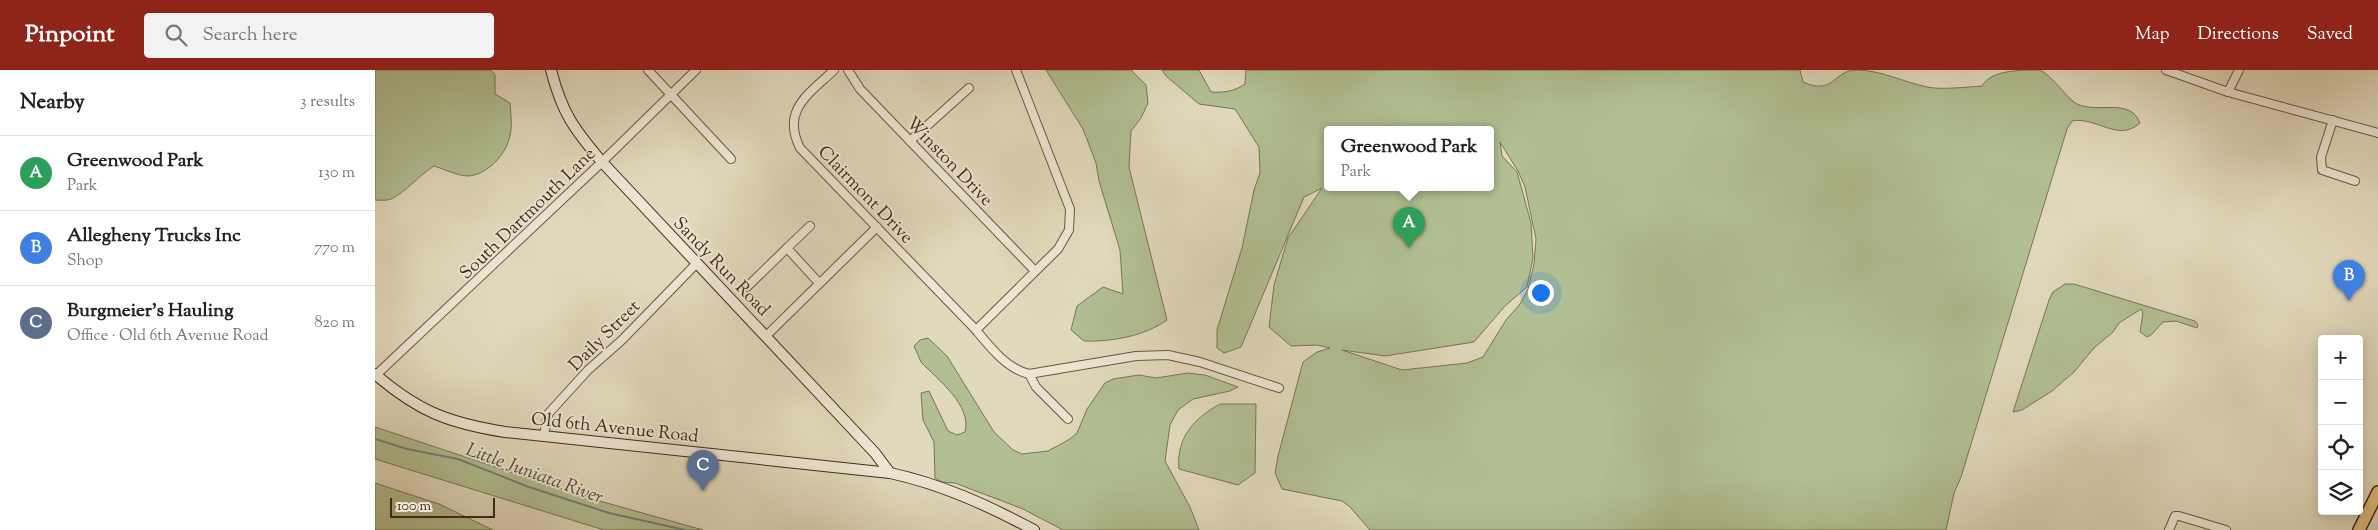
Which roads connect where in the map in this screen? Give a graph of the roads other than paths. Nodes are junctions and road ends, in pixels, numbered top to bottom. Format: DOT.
graph roads {
  1 [pos="551,70"];
  2 [pos="648,70"];
  3 [pos="696,70"];
  4 [pos="834,70"];
  5 [pos="848,70"];
  6 [pos="1016,70"];
  7 [pos="2166,70"];
  8 [pos="2239,70"];
  9 [pos="969,88"];
  10 [pos="2228,92"];
  11 [pos="669,95"];
  12 [pos="2333,120"];
  13 [pos="2378,132"];
  14 [pos="910,141"];
  15 [pos="731,158"];
  16 [pos="602,162"];
  17 [pos="2355,181"];
  18 [pos="810,226"];
  19 [pos="877,227"];
  20 [pos="787,248"];
  21 [pos="697,263"];
  22 [pos="1035,271"];
  23 [pos="819,283"];
  24 [pos="747,287"];
  25 [pos="976,330"];
  26 [pos="766,336"];
  27 [pos="1029,374"];
  28 [pos="375,375"];
  29 [pos="1279,388"];
  30 [pos="1068,419"];
  31 [pos="544,436"];
  32 [pos="889,473"];
  33 [pos="2378,492"];
  34 [pos="1034,530"];
  35 [pos="2169,530"];
  36 [pos="2226,530"];
  37 [pos="2359,530"];
  1 -- 16 [label="main road, Sandy Run Road"];
  2 -- 11 [label="street"];
  3 -- 11 [label="street, South Dartmouth Lane"];
  4 -- 19 [label="street, Clairmont Drive"];
  5 -- 14 [label="street, Winston Drive"];
  6 -- 22 [label="street"];
  7 -- 10 [label="street"];
  8 -- 10 [label="street"];
  9 -- 14 [label="street"];
  10 -- 12 [label="street"];
  11 -- 15 [label="street"];
  11 -- 16 [label="street, South Dartmouth Lane"];
  12 -- 13 [label="street"];
  12 -- 17 [label="street"];
  14 -- 22 [label="street, Winston Drive"];
  16 -- 21 [label="main road, Sandy Run Road"];
  16 -- 28 [label="street, South Dartmouth Lane"];
  18 -- 20 [label="street"];
  19 -- 23 [label="street"];
  19 -- 25 [label="street, Clairmont Drive"];
  20 -- 23 [label="street"];
  20 -- 24 [label="street"];
  21 -- 26 [label="main road, Sandy Run Road"];
  21 -- 31 [label="street, Daily Street"];
  22 -- 25 [label="street"];
  23 -- 26 [label="street"];
  25 -- 27 [label="street, Clairmont Drive"];
  26 -- 32 [label="main road, Sandy Run Road"];
  27 -- 29 [label="street"];
  27 -- 30 [label="street, Clairmont Drive"];
  28 -- 31 [label="main road, Old 6th Avenue Road"];
  31 -- 32 [label="main road, Old 6th Avenue Road"];
  32 -- 34 [label="main road, Old 6th Avenue Road"];
  33 -- 37 [label="main road"];
  35 -- 36 [label="street"];
}
